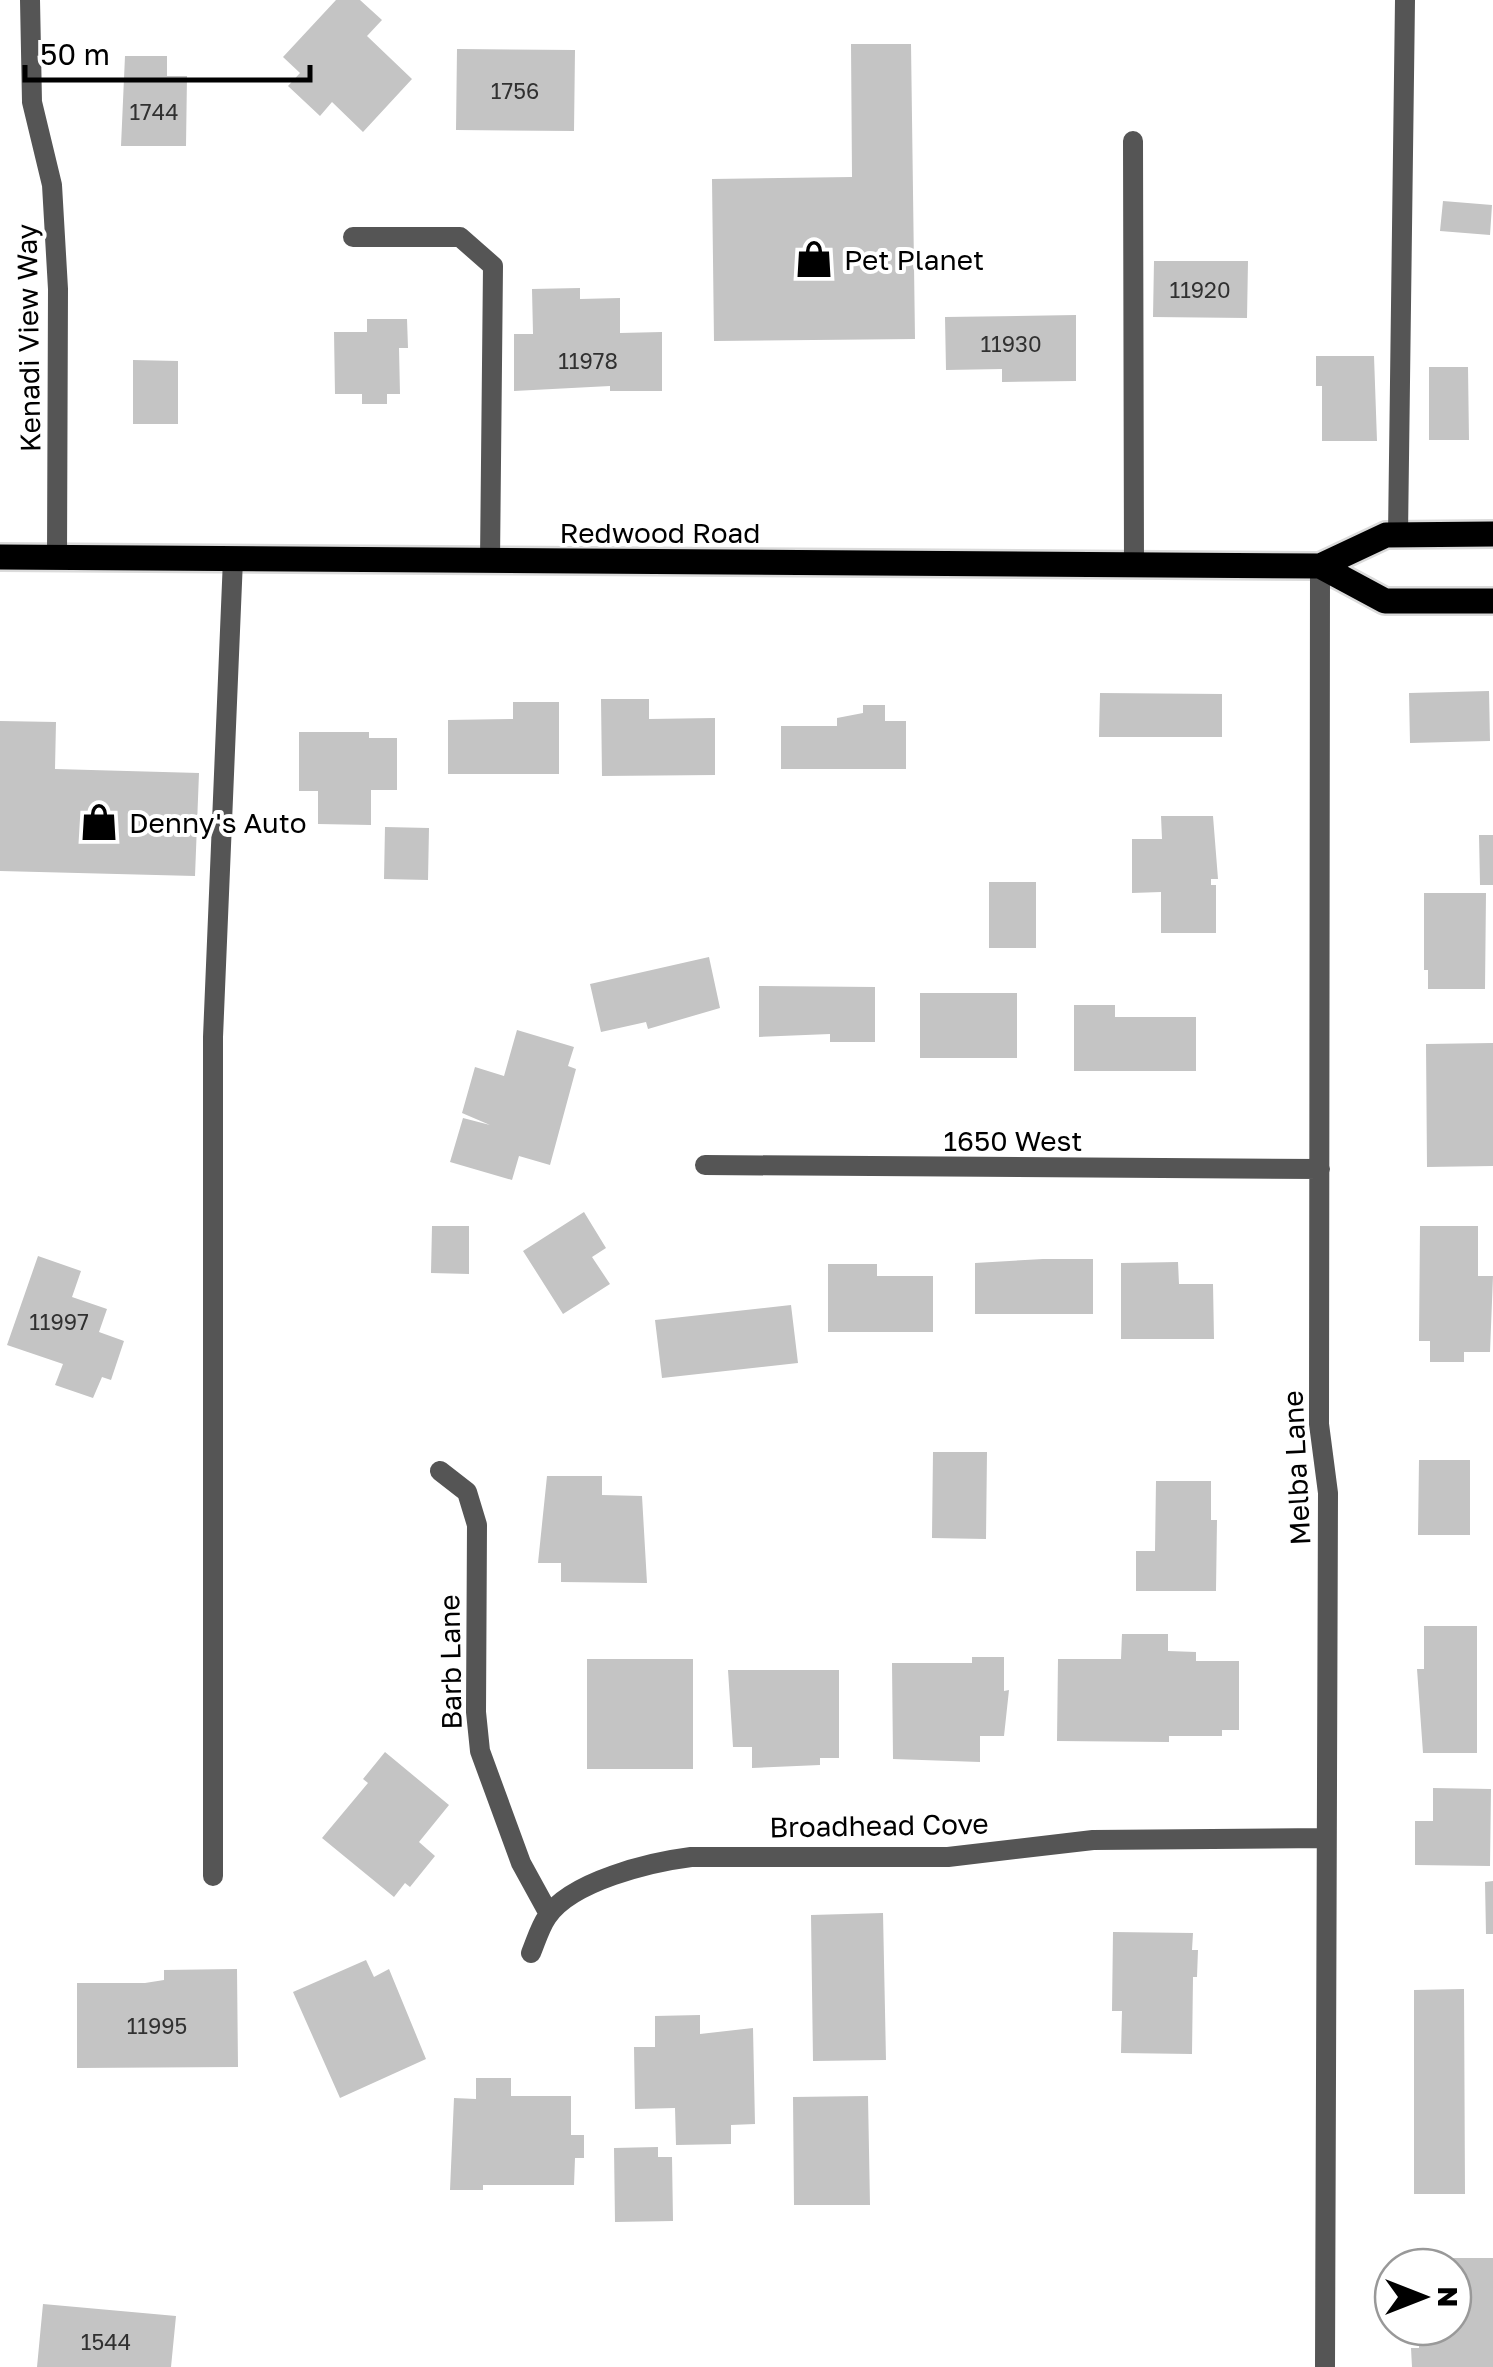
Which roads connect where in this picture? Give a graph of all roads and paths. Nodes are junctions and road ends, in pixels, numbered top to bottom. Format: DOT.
graph roads {
  1 [pos="30,0"];
  2 [pos="1405,0"];
  3 [pos="1133,141"];
  4 [pos="353,237"];
  5 [pos="1398,534"];
  6 [pos="1493,534"];
  7 [pos="0,558"];
  8 [pos="57,558"];
  9 [pos="234,559"];
  10 [pos="490,561"];
  11 [pos="1134,564"];
  12 [pos="1320,566"];
  13 [pos="1493,601"];
  14 [pos="705,1165"];
  15 [pos="1320,1170"];
  16 [pos="440,1471"];
  17 [pos="1326,1838"];
  18 [pos="212,1876"];
  19 [pos="549,1914"];
  20 [pos="531,1953"];
  21 [pos="1325,2367"];
  1 -- 8 [label="street, Kenadi View Way"];
  2 -- 5 [label="street"];
  3 -- 11 [label="street"];
  4 -- 10 [label="street"];
  5 -- 6 [label="main road, Redwood Road"];
  5 -- 12 [label="main road, Redwood Road"];
  7 -- 8 [label="main road, Redwood Road"];
  8 -- 9 [label="main road, Redwood Road"];
  9 -- 10 [label="main road, Redwood Road"];
  9 -- 18 [label="street"];
  10 -- 11 [label="main road, Redwood Road"];
  11 -- 12 [label="main road, Redwood Road"];
  12 -- 13 [label="main road, Redwood Road"];
  12 -- 15 [label="street, Melba Lane"];
  14 -- 15 [label="street, 1650 West"];
  15 -- 17 [label="street, Melba Lane"];
  16 -- 19 [label="street, Barb Lane"];
  17 -- 19 [label="street, Broadhead Cove"];
  17 -- 21 [label="street, Melba Lane"];
  19 -- 20 [label="street"];
}
